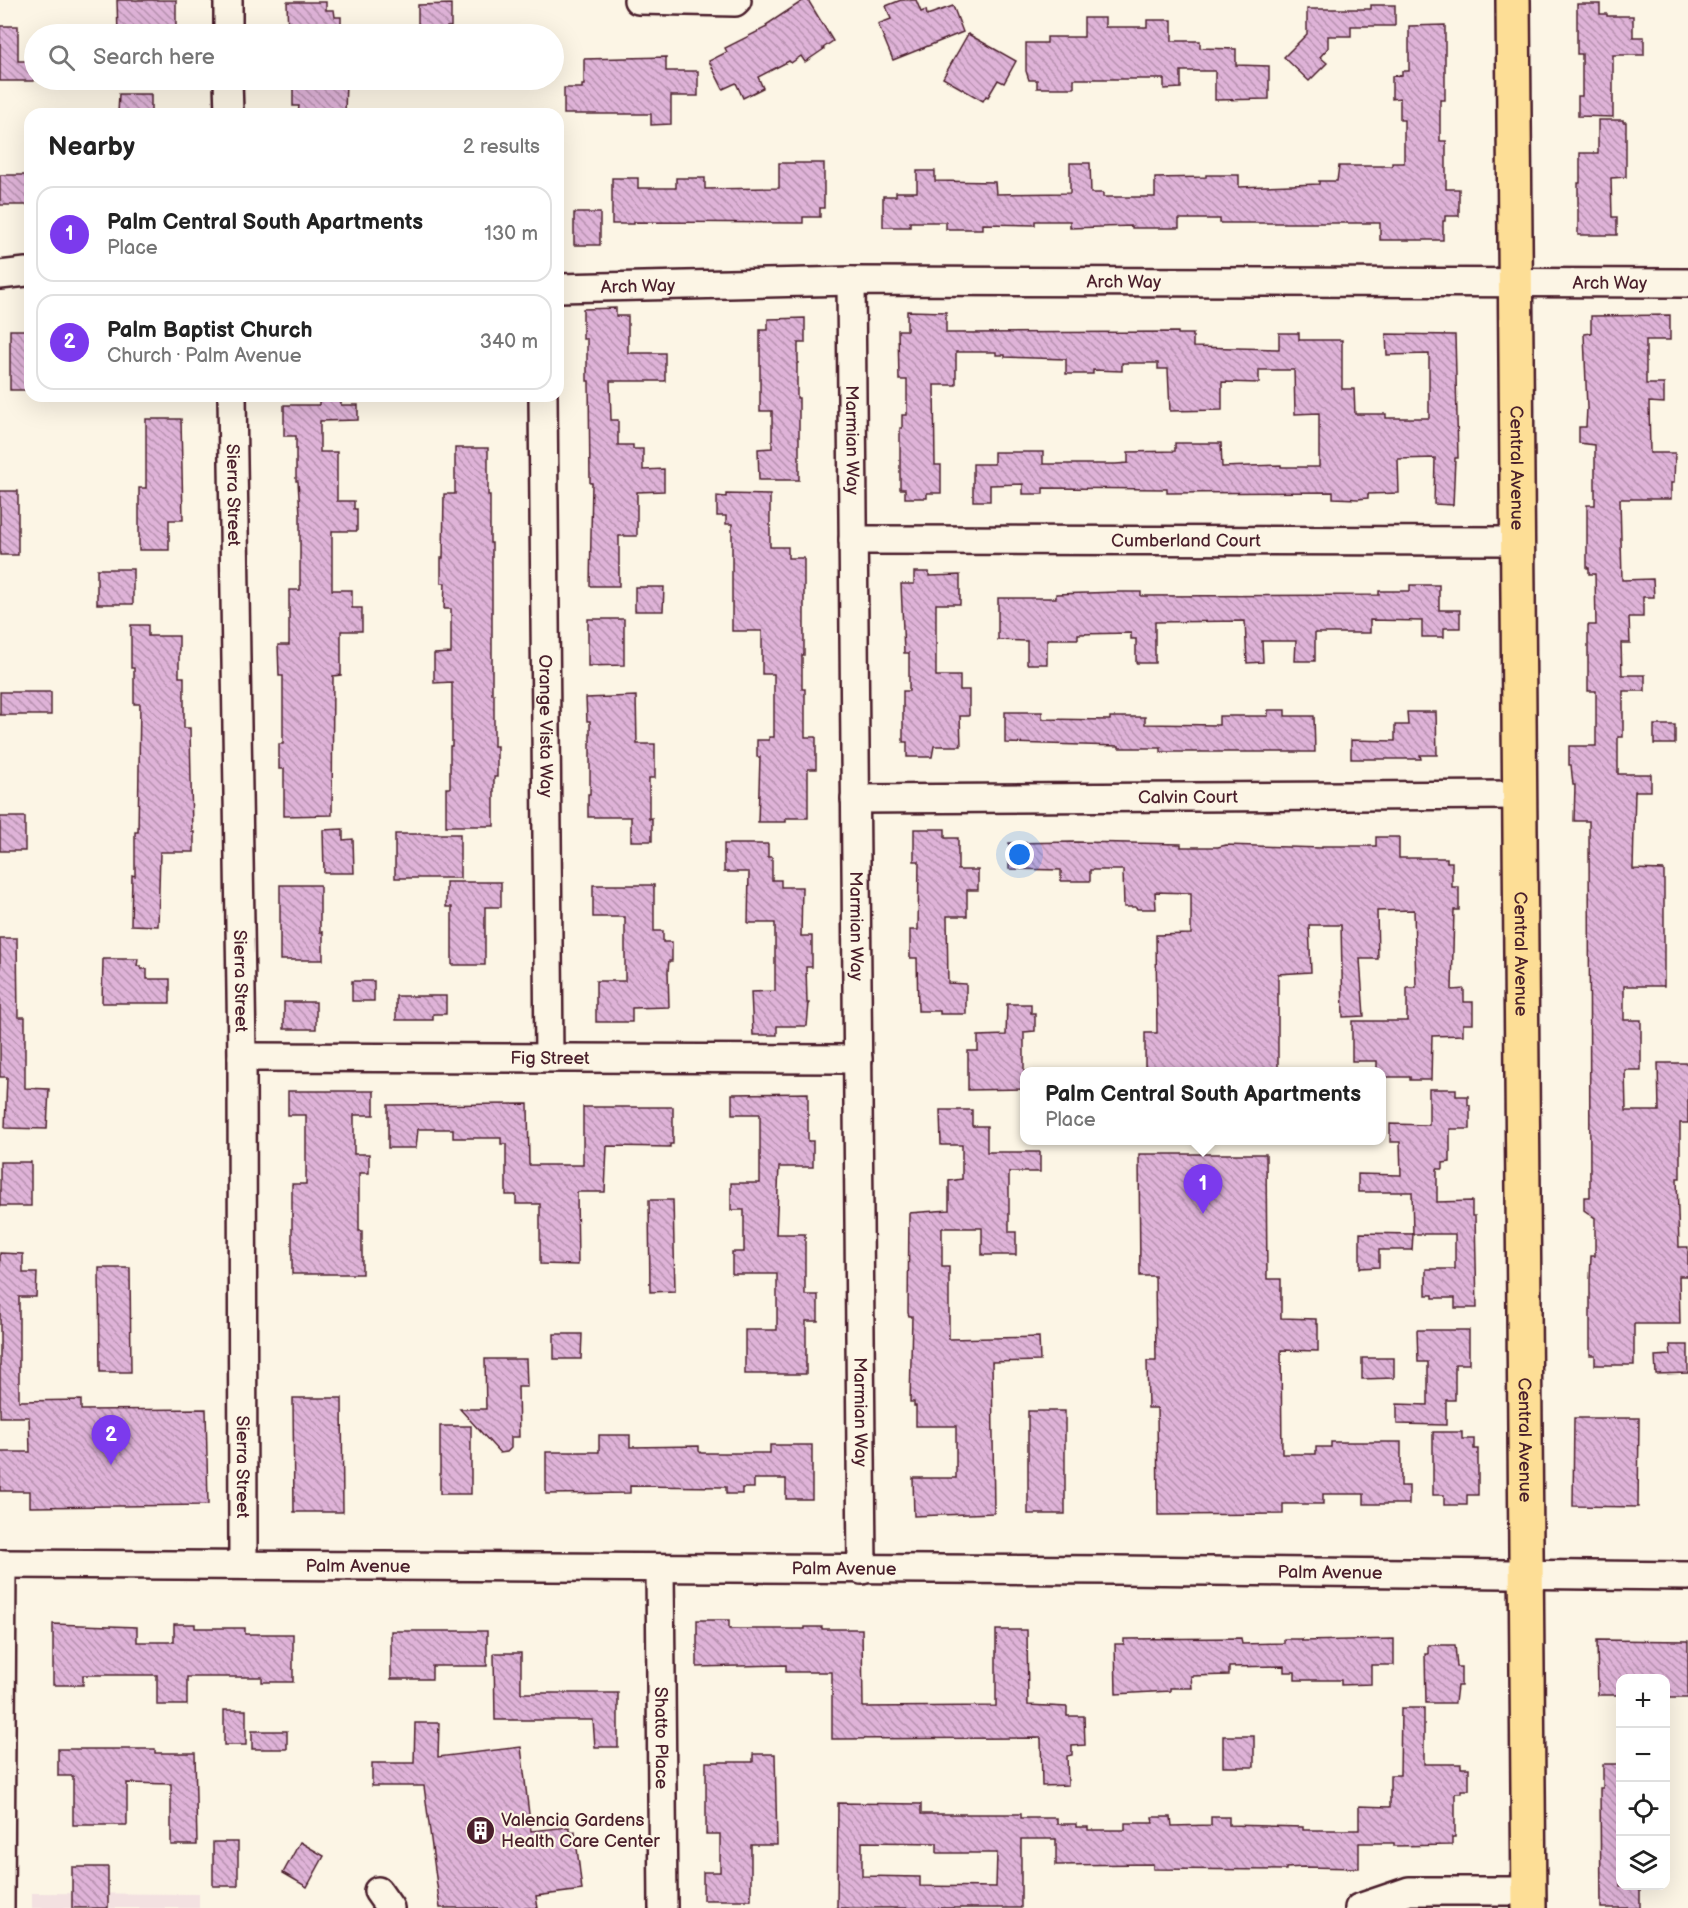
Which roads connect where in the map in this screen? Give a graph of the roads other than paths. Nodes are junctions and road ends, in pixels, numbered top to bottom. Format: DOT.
graph roads {
  1 [pos="228,0"];
  2 [pos="638,0"];
  3 [pos="737,0"];
  4 [pos="1513,0"];
  5 [pos="228,24"];
  6 [pos="228,90"];
  7 [pos="229,108"];
  8 [pos="24,272"];
  9 [pos="0,275"];
  10 [pos="851,281"];
  11 [pos="1515,281"];
  12 [pos="1688,283"];
  13 [pos="564,288"];
  14 [pos="232,402"];
  15 [pos="543,402"];
  16 [pos="853,540"];
  17 [pos="1518,541"];
  18 [pos="1520,795"];
  19 [pos="855,799"];
  20 [pos="242,1057"];
  21 [pos="549,1057"];
  22 [pos="858,1059"];
  23 [pos="1,1564"];
  24 [pos="243,1565"];
  25 [pos="660,1568"];
  26 [pos="862,1570"];
  27 [pos="1526,1575"];
  28 [pos="1688,1576"];
  29 [pos="1528,1899"];
  30 [pos="0,1908"];
  31 [pos="663,1908"];
  32 [pos="1359,1908"];
  1 -- 5 [label="street"];
  2 -- 3 [label="street"];
  4 -- 11 [label="main road, Central Avenue"];
  6 -- 7 [label="street"];
  8 -- 9 [label="street"];
  10 -- 11 [label="street, Arch Way"];
  10 -- 13 [label="street, Arch Way"];
  10 -- 16 [label="street, Marmian Way"];
  11 -- 12 [label="street, Arch Way"];
  11 -- 17 [label="main road, Central Avenue"];
  14 -- 20 [label="street, Sierra Street"];
  15 -- 21 [label="street, Orange Vista Way"];
  16 -- 17 [label="street, Cumberland Court"];
  16 -- 19 [label="street, Marmian Way"];
  17 -- 18 [label="main road, Central Avenue"];
  18 -- 19 [label="street, Calvin Court"];
  18 -- 27 [label="main road, Central Avenue"];
  19 -- 22 [label="street, Marmian Way"];
  20 -- 21 [label="street, Fig Street"];
  20 -- 24 [label="street, Sierra Street"];
  21 -- 22 [label="street, Fig Street"];
  22 -- 26 [label="street, Marmian Way"];
  23 -- 24 [label="street, Palm Avenue"];
  23 -- 30 [label="street"];
  24 -- 25 [label="street, Palm Avenue"];
  25 -- 26 [label="street, Palm Avenue"];
  25 -- 31 [label="street, Shatto Place"];
  26 -- 27 [label="street, Palm Avenue"];
  27 -- 28 [label="street, Palm Avenue"];
  27 -- 29 [label="main road, Central Avenue"];
  29 -- 32 [label="street"];
}
